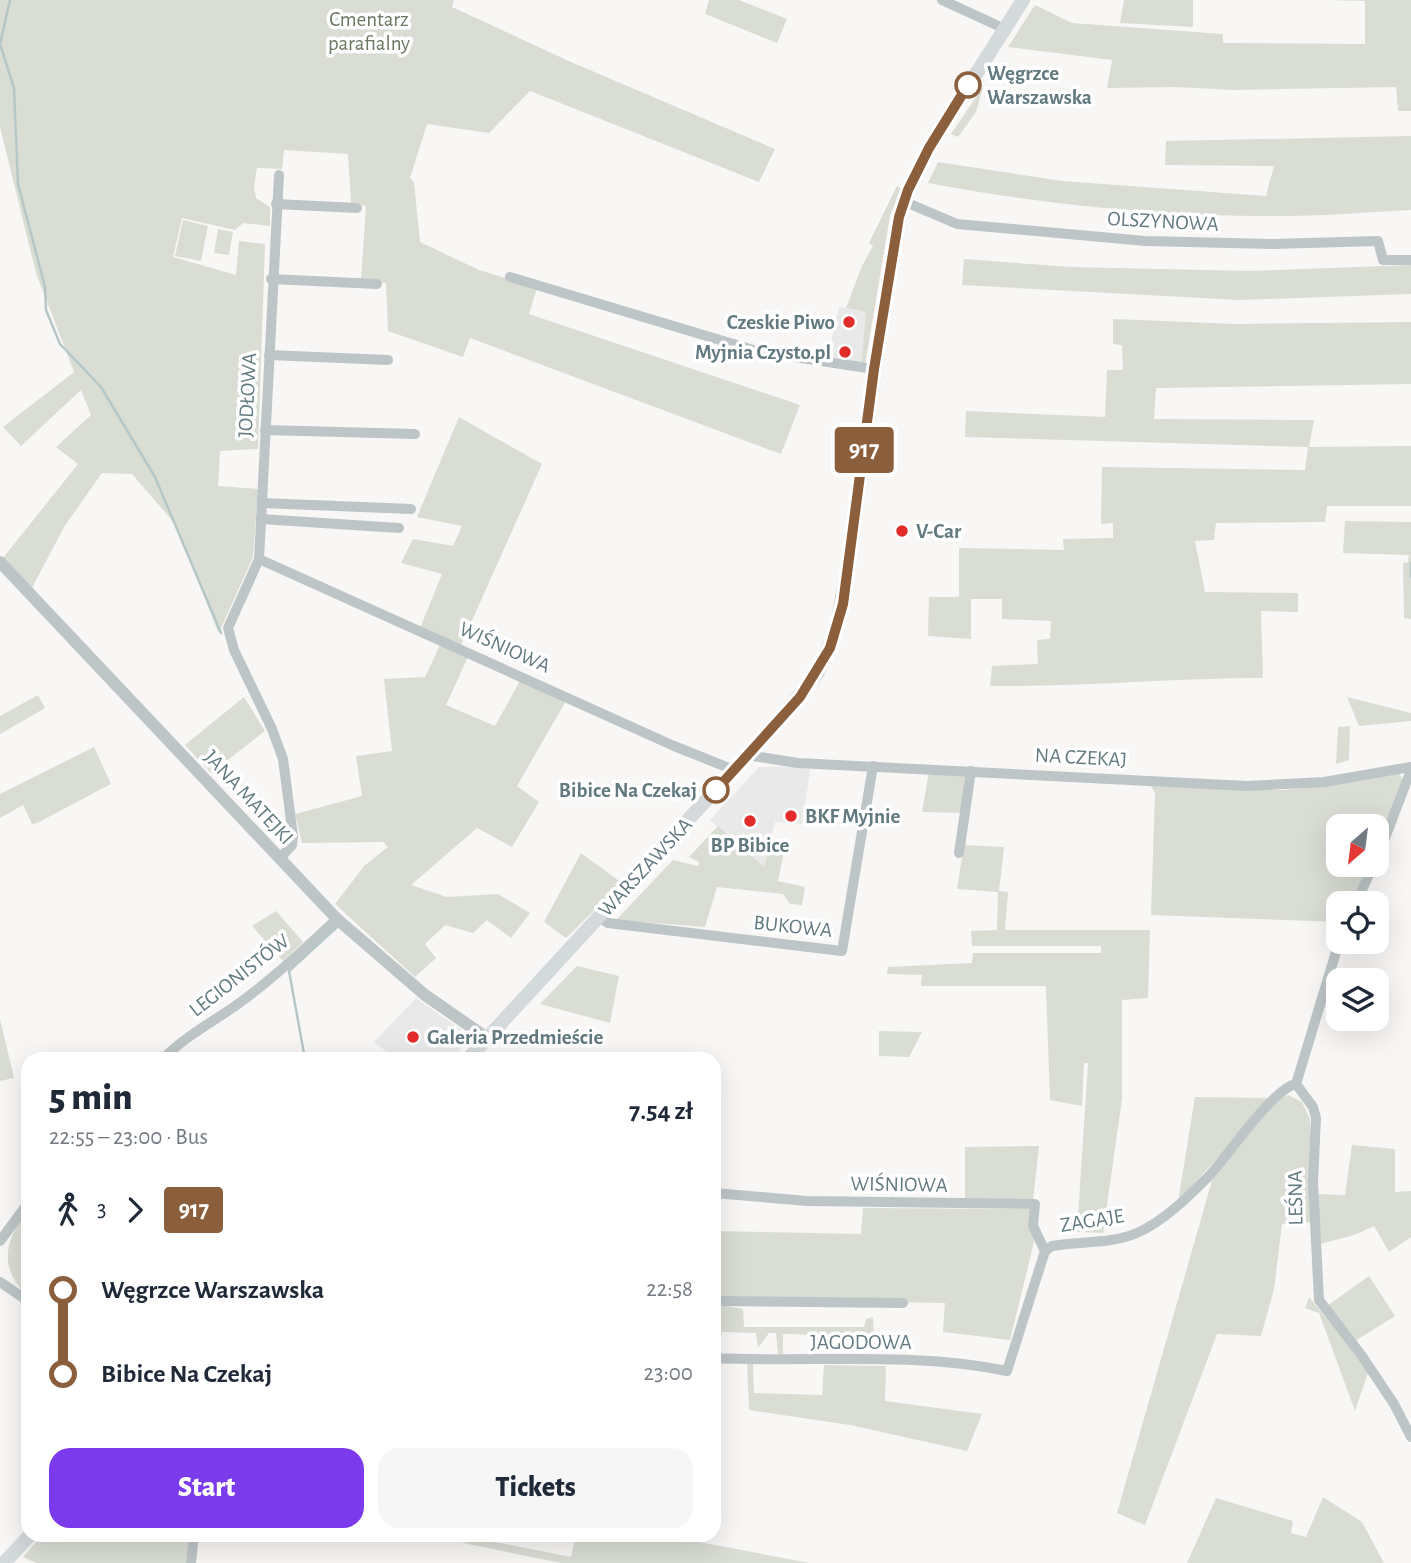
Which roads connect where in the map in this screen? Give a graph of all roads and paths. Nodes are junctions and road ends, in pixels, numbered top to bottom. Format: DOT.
graph roads {
  1 [pos="942,0"];
  2 [pos="1023,0"];
  3 [pos="1005,29"];
  4 [pos="279,174"];
  5 [pos="904,201"];
  6 [pos="276,204"];
  7 [pos="358,208"];
  8 [pos="1411,260"];
  9 [pos="510,277"];
  10 [pos="271,279"];
  11 [pos="377,284"];
  12 [pos="269,355"];
  13 [pos="388,360"];
  14 [pos="874,369"];
  15 [pos="265,429"];
  16 [pos="415,435"];
  17 [pos="262,502"];
  18 [pos="411,509"];
  19 [pos="261,519"];
  20 [pos="399,528"];
  21 [pos="259,559"];
  22 [pos="0,562"];
  23 [pos="747,755"];
  24 [pos="873,766"];
  25 [pos="1411,768"];
  26 [pos="734,770"];
  27 [pos="971,771"];
  28 [pos="1390,824"];
  29 [pos="959,853"];
  30 [pos="279,858"];
  31 [pos="599,917"];
  32 [pos="337,919"];
  33 [pos="1335,954"];
  34 [pos="487,1038"];
  35 [pos="170,1052"];
  36 [pos="474,1052"];
  37 [pos="1296,1084"];
  38 [pos="721,1194"];
  39 [pos="21,1212"];
  40 [pos="0,1241"];
  41 [pos="1045,1251"];
  42 [pos="0,1282"];
  43 [pos="21,1296"];
  44 [pos="721,1301"];
  45 [pos="902,1303"];
  46 [pos="721,1358"];
  47 [pos="1007,1371"];
  48 [pos="1411,1437"];
  49 [pos="24,1542"];
  50 [pos="193,1542"];
  51 [pos="4,1563"];
  52 [pos="191,1563"];
  1 -- 3 [label="street"];
  2 -- 3 [label="main road, WARSZAWSKA"];
  3 -- 5 [label="main road, WARSZAWSKA"];
  4 -- 6 [label="street, JODŁOWA"];
  5 -- 8 [label="street, OLSZYNOWA"];
  5 -- 14 [label="main road, WARSZAWSKA"];
  6 -- 7 [label="street"];
  6 -- 10 [label="street, JODŁOWA"];
  9 -- 14 [label="street"];
  10 -- 11 [label="street"];
  10 -- 12 [label="street, JODŁOWA"];
  12 -- 13 [label="street"];
  12 -- 15 [label="street, JODŁOWA"];
  14 -- 23 [label="main road, WARSZAWSKA"];
  15 -- 16 [label="street"];
  15 -- 17 [label="street, JODŁOWA"];
  17 -- 18 [label="street"];
  17 -- 19 [label="street, JODŁOWA"];
  19 -- 20 [label="street"];
  19 -- 21 [label="street, JODŁOWA"];
  21 -- 26 [label="street, WIŚNIOWA"];
  21 -- 30 [label="street, JODŁOWA"];
  22 -- 30 [label="street, JANA MATEJKI"];
  23 -- 24 [label="street, NA CZEKAJ"];
  23 -- 26 [label="main road, WARSZAWSKA"];
  24 -- 27 [label="street, NA CZEKAJ"];
  24 -- 31 [label="street, BUKOWA"];
  25 -- 27 [label="street, NA CZEKAJ"];
  25 -- 28 [label="street"];
  26 -- 31 [label="main road, WARSZAWSKA"];
  27 -- 29 [label="street"];
  30 -- 32 [label="street, JANA MATEJKI"];
  31 -- 34 [label="main road, WARSZAWSKA"];
  32 -- 34 [label="street, JANA MATEJKI"];
  32 -- 35 [label="street, LEGIONISTÓW"];
  33 -- 37 [label="street"];
  34 -- 36 [label="main road, WARSZAWSKA"];
  37 -- 41 [label="street, ZAGAJE"];
  37 -- 48 [label="street, LEŚNA"];
  38 -- 41 [label="street, WIŚNIOWA"];
  39 -- 40 [label="street"];
  41 -- 47 [label="street, ZAGAJE"];
  42 -- 43 [label="street"];
  44 -- 45 [label="street"];
  46 -- 47 [label="street, JAGODOWA"];
  49 -- 51 [label="main road"];
  50 -- 52 [label="street"];
}
